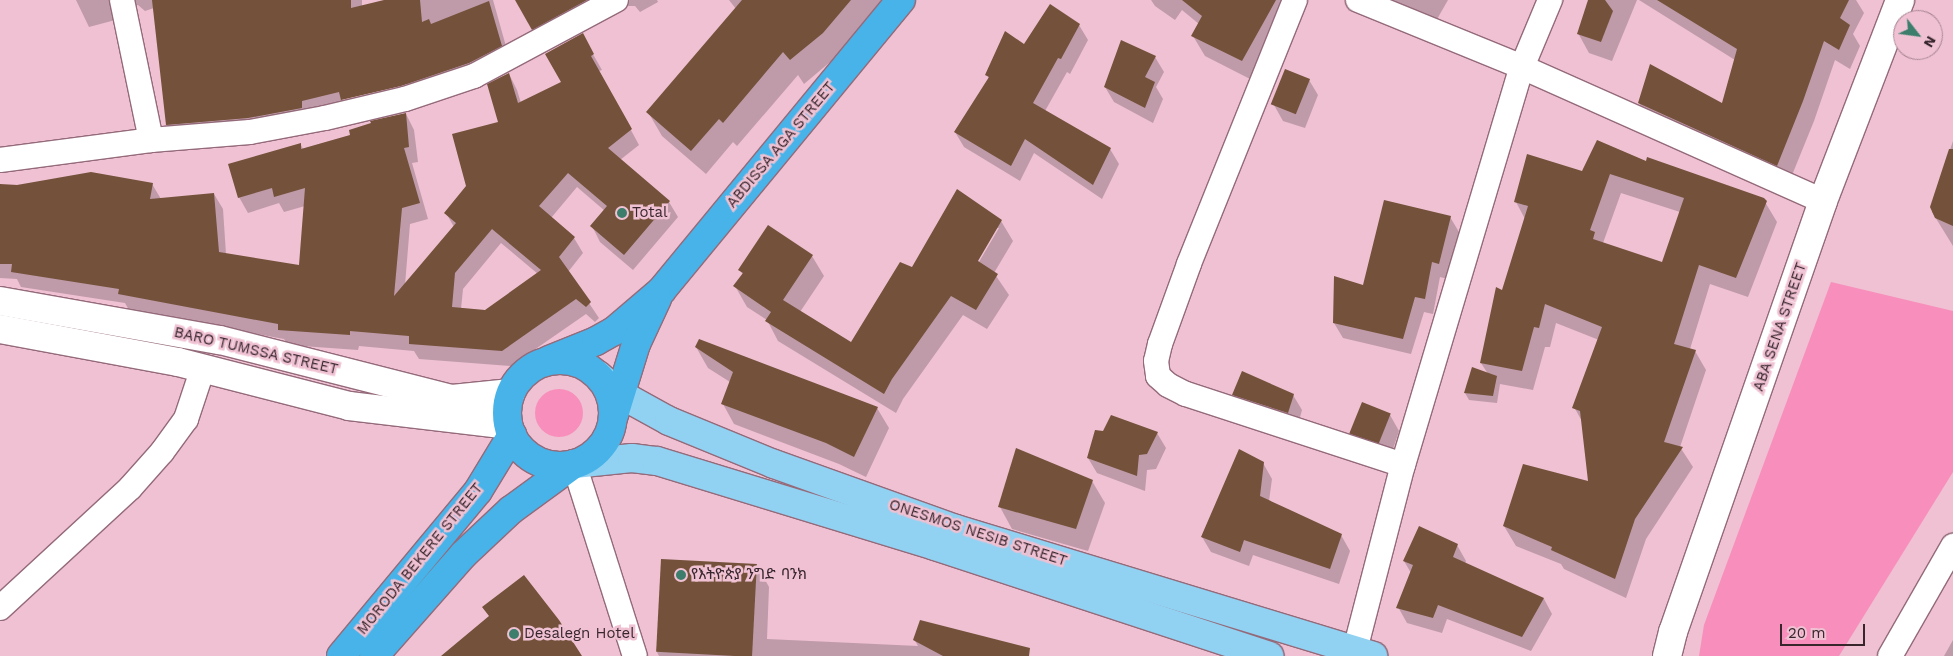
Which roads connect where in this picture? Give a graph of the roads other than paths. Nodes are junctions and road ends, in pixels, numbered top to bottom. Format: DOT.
graph roads {
  1 [pos="122,0"];
  2 [pos="616,0"];
  3 [pos="901,0"];
  4 [pos="1294,0"];
  5 [pos="1358,0"];
  6 [pos="1550,0"];
  7 [pos="1900,0"];
  8 [pos="1522,68"];
  9 [pos="151,140"];
  10 [pos="0,160"];
  11 [pos="1823,201"];
  12 [pos="661,291"];
  13 [pos="0,300"];
  14 [pos="0,329"];
  15 [pos="549,360"];
  16 [pos="203,368"];
  17 [pos="598,375"];
  18 [pos="511,393"];
  19 [pos="620,394"];
  20 [pos="612,424"];
  21 [pos="510,430"];
  22 [pos="574,464"];
  23 [pos="1403,465"];
  24 [pos="822,480"];
  25 [pos="810,508"];
  26 [pos="956,529"];
  27 [pos="935,546"];
  28 [pos="1953,546"];
  29 [pos="0,608"];
  30 [pos="1364,653"];
  31 [pos="341,656"];
  32 [pos="374,656"];
  33 [pos="635,656"];
  34 [pos="1269,656"];
  35 [pos="1667,656"];
  36 [pos="1890,656"];
  1 -- 9 [label="street"];
  2 -- 9 [label="street"];
  3 -- 12 [label="highway, ABDISSA AGA STREET"];
  4 -- 23 [label="street"];
  5 -- 8 [label="street"];
  6 -- 8 [label="street"];
  7 -- 11 [label="street, ABA SENA STREET"];
  8 -- 11 [label="street"];
  8 -- 23 [label="street"];
  9 -- 10 [label="street"];
  11 -- 35 [label="street, ABA SENA STREET"];
  12 -- 15 [label="highway"];
  12 -- 19 [label="highway"];
  13 -- 18 [label="street, BARO TUMSSA STREET"];
  14 -- 16 [label="street, BARO TUMSSA STREET"];
  15 -- 17 [label="highway"];
  15 -- 18 [label="highway"];
  16 -- 21 [label="street, BARO TUMSSA STREET"];
  16 -- 29 [label="street"];
  17 -- 19 [label="main road, ONESMOS NESIB STREET"];
  17 -- 20 [label="highway"];
  18 -- 21 [label="highway"];
  19 -- 20 [label="highway"];
  19 -- 24 [label="main road, ONESMOS NESIB STREET"];
  20 -- 22 [label="highway"];
  21 -- 22 [label="highway"];
  21 -- 31 [label="highway, MORODA BEKERE STREET"];
  22 -- 25 [label="main road, ONESMOS NESIB STREET"];
  22 -- 32 [label="highway, MORODA BEKERE STREET"];
  22 -- 33 [label="street"];
  23 -- 30 [label="street"];
  24 -- 25 [label="main road"];
  24 -- 26 [label="main road, ONESMOS NESIB STREET"];
  25 -- 27 [label="main road, ONESMOS NESIB STREET"];
  26 -- 27 [label="main road"];
  26 -- 30 [label="main road, ONESMOS NESIB STREET"];
  27 -- 34 [label="main road, ONESMOS NESIB STREET"];
  28 -- 36 [label="street"];
}
